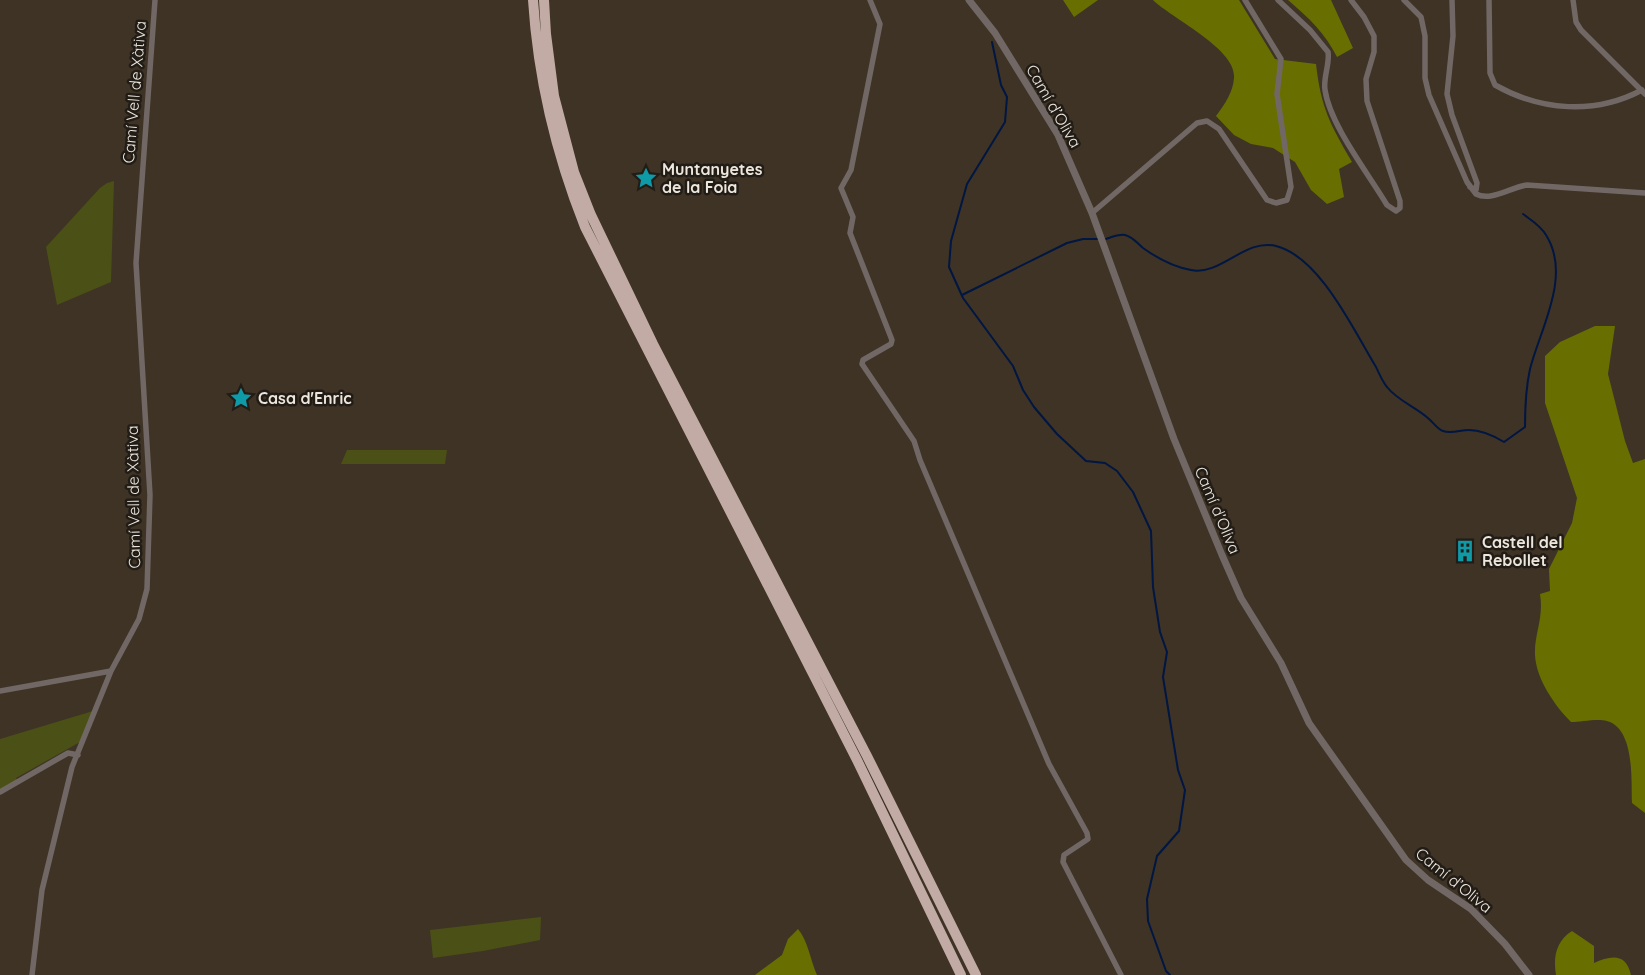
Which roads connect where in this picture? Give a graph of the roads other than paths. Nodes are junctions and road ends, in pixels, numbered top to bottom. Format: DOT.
graph roads {
  1 [pos="155,0"];
  2 [pos="527,0"];
  3 [pos="533,0"];
  4 [pos="544,0"];
  5 [pos="551,0"];
  6 [pos="870,0"];
  7 [pos="969,0"];
  8 [pos="1245,0"];
  9 [pos="1278,0"];
  10 [pos="1351,0"];
  11 [pos="1404,0"];
  12 [pos="1452,0"];
  13 [pos="1489,0"];
  14 [pos="1573,0"];
  15 [pos="535,33"];
  16 [pos="1644,92"];
  17 [pos="554,96"];
  18 [pos="1470,187"];
  19 [pos="1645,193"];
  20 [pos="1092,213"];
  21 [pos="111,671"];
  22 [pos="0,691"];
  23 [pos="78,755"];
  24 [pos="0,792"];
  25 [pos="32,975"];
  26 [pos="961,975"];
  27 [pos="976,975"];
  28 [pos="1121,975"];
  29 [pos="1529,975"];
  1 -- 21 [label="street, Camí Vell de Xàtiva"];
  2 -- 15 [label="highway"];
  3 -- 15 [label="highway"];
  4 -- 17 [label="highway"];
  5 -- 17 [label="highway"];
  6 -- 28 [label="street"];
  7 -- 20 [label="street, Camí d’Oliva"];
  8 -- 20 [label="street"];
  9 -- 10 [label="street"];
  11 -- 18 [label="street"];
  12 -- 18 [label="street"];
  13 -- 16 [label="street"];
  14 -- 16 [label="street"];
  15 -- 26 [label="highway"];
  17 -- 27 [label="highway"];
  18 -- 19 [label="street"];
  20 -- 29 [label="street, Camí d’Oliva"];
  21 -- 22 [label="street"];
  21 -- 23 [label="street, Camí Vell de Xàtiva"];
  23 -- 24 [label="street"];
  23 -- 25 [label="street, Camí Vell de Xàtiva"];
}
